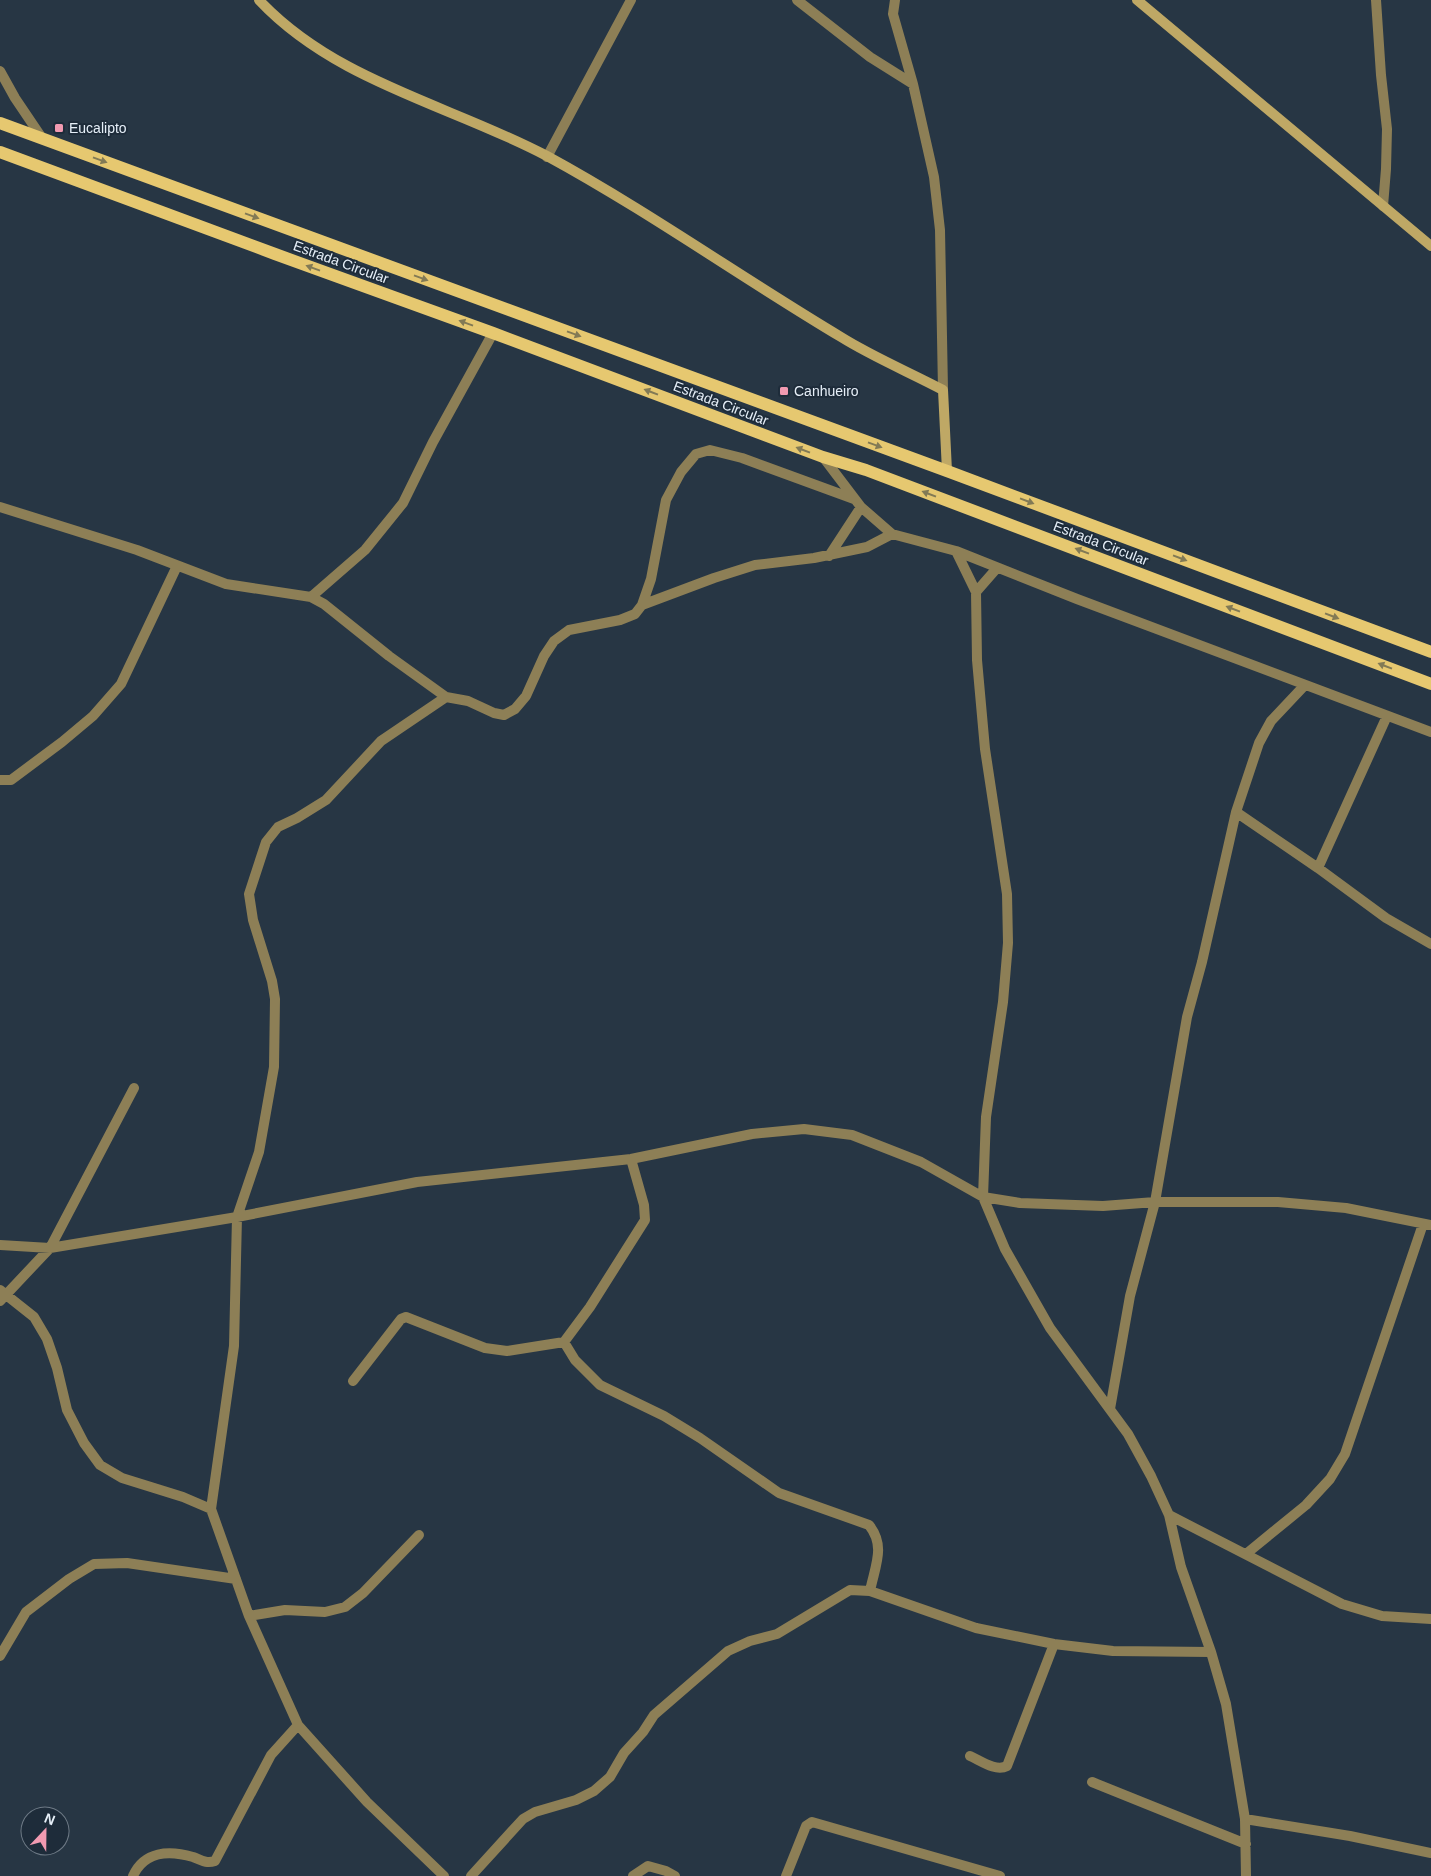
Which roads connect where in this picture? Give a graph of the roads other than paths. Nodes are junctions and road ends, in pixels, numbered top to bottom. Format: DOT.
graph roads {
  1 [pos="260,0"];
  2 [pos="631,0"];
  3 [pos="798,0"];
  4 [pos="895,0"];
  5 [pos="1137,0"];
  6 [pos="1376,0"];
  7 [pos="0,71"];
  8 [pos="913,84"];
  9 [pos="0,123"];
  10 [pos="42,138"];
  11 [pos="0,152"];
  12 [pos="547,156"];
  13 [pos="1383,206"];
  14 [pos="1431,246"];
  15 [pos="493,333"];
  16 [pos="943,390"];
  17 [pos="823,457"];
  18 [pos="947,471"];
  19 [pos="857,503"];
  20 [pos="0,507"];
  21 [pos="892,534"];
  22 [pos="956,551"];
  23 [pos="828,556"];
  24 [pos="178,566"];
  25 [pos="997,568"];
  26 [pos="976,592"];
  27 [pos="311,597"];
  28 [pos="642,605"];
  29 [pos="1431,652"];
  30 [pos="1431,684"];
  31 [pos="1304,686"];
  32 [pos="446,697"];
  33 [pos="1387,716"];
  34 [pos="1431,732"];
  35 [pos="0,780"];
  36 [pos="1236,812"];
  37 [pos="1318,868"];
  38 [pos="1431,944"];
  39 [pos="134,1088"];
  40 [pos="631,1160"];
  41 [pos="983,1197"];
  42 [pos="1155,1202"];
  43 [pos="237,1218"];
  44 [pos="1427,1224"];
  45 [pos="0,1245"];
  46 [pos="50,1248"];
  47 [pos="2,1296"];
  48 [pos="564,1342"];
  49 [pos="353,1381"];
  50 [pos="1110,1409"];
  51 [pos="211,1509"];
  52 [pos="1169,1515"];
  53 [pos="419,1535"];
  54 [pos="1246,1554"];
  55 [pos="236,1579"];
  56 [pos="870,1591"];
  57 [pos="249,1616"];
  58 [pos="1431,1619"];
  59 [pos="1054,1644"];
  60 [pos="1211,1652"];
  61 [pos="0,1656"];
  62 [pos="298,1725"];
  63 [pos="970,1756"];
  64 [pos="1092,1782"];
  65 [pos="1245,1819"];
  66 [pos="1246,1844"];
  67 [pos="1431,1853"];
  68 [pos="133,1876"];
  69 [pos="444,1876"];
  70 [pos="471,1876"];
  71 [pos="633,1876"];
  72 [pos="676,1876"];
  73 [pos="786,1876"];
  74 [pos="1000,1876"];
  75 [pos="1246,1876"];
  1 -- 12 [label="street"];
  2 -- 12 [label="street"];
  3 -- 8 [label="street"];
  4 -- 8 [label="street"];
  5 -- 13 [label="street"];
  6 -- 13 [label="street"];
  7 -- 10 [label="street"];
  8 -- 16 [label="street"];
  9 -- 10 [label="main road, Estrada Circular"];
  10 -- 18 [label="main road, Estrada Circular, one-way"];
  15 -- 11 [label="main road, Estrada Circular, one-way"];
  12 -- 16 [label="street"];
  13 -- 14 [label="street"];
  17 -- 15 [label="main road, Estrada Circular, one-way"];
  15 -- 27 [label="street"];
  16 -- 18 [label="street"];
  17 -- 19 [label="street"];
  30 -- 17 [label="main road, Estrada Circular, one-way"];
  18 -- 29 [label="main road, Estrada Circular, one-way"];
  19 -- 21 [label="street"];
  19 -- 23 [label="street"];
  19 -- 28 [label="street"];
  20 -- 24 [label="street"];
  21 -- 22 [label="street"];
  21 -- 23 [label="street"];
  22 -- 25 [label="street"];
  22 -- 26 [label="street"];
  23 -- 28 [label="street"];
  24 -- 27 [label="street"];
  24 -- 35 [label="street"];
  25 -- 26 [label="street"];
  25 -- 31 [label="street"];
  26 -- 41 [label="street"];
  27 -- 32 [label="street"];
  28 -- 32 [label="street"];
  31 -- 33 [label="street"];
  31 -- 36 [label="street"];
  32 -- 43 [label="street"];
  33 -- 34 [label="street"];
  33 -- 37 [label="street"];
  36 -- 37 [label="street"];
  36 -- 42 [label="street"];
  37 -- 38 [label="street"];
  39 -- 46 [label="street"];
  40 -- 41 [label="street"];
  40 -- 43 [label="street"];
  40 -- 48 [label="street"];
  41 -- 42 [label="street"];
  41 -- 50 [label="street"];
  42 -- 44 [label="street"];
  42 -- 50 [label="street"];
  43 -- 46 [label="street"];
  43 -- 51 [label="street"];
  44 -- 54 [label="street"];
  45 -- 46 [label="street"];
  46 -- 47 [label="street"];
  47 -- 51 [label="street"];
  48 -- 49 [label="street"];
  48 -- 56 [label="street"];
  50 -- 52 [label="street"];
  51 -- 55 [label="street"];
  52 -- 54 [label="street"];
  52 -- 60 [label="street"];
  53 -- 57 [label="street"];
  54 -- 58 [label="street"];
  55 -- 57 [label="street"];
  55 -- 61 [label="street"];
  56 -- 59 [label="street"];
  56 -- 70 [label="street"];
  57 -- 62 [label="street"];
  59 -- 60 [label="street"];
  59 -- 63 [label="street"];
  60 -- 65 [label="street"];
  62 -- 68 [label="street"];
  62 -- 69 [label="street"];
  64 -- 66 [label="street"];
  65 -- 66 [label="street"];
  65 -- 67 [label="street"];
  66 -- 75 [label="street"];
  71 -- 72 [label="street"];
  73 -- 74 [label="street"];
}
